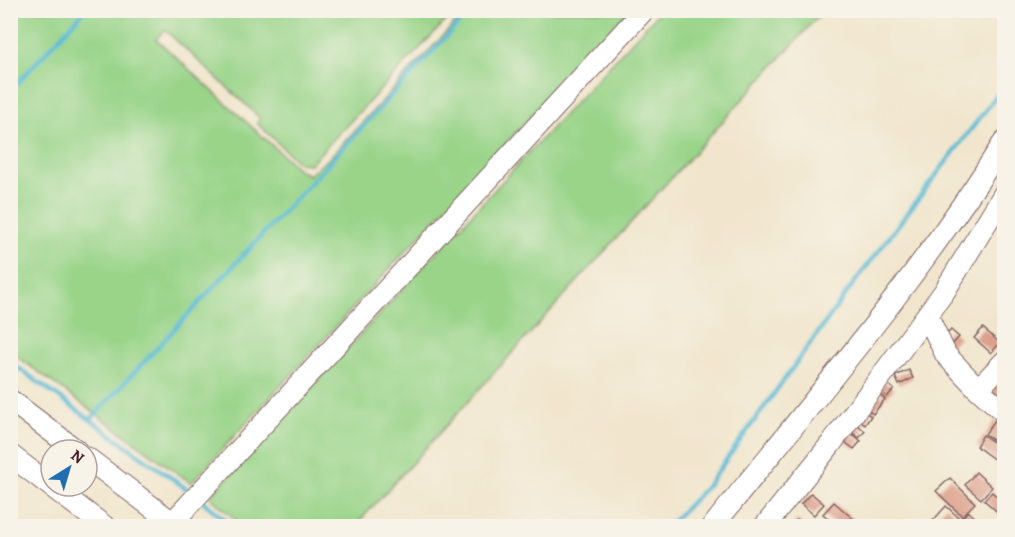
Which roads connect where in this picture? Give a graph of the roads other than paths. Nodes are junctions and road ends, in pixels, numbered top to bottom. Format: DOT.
graph roads {
  1 [pos="644,10"];
  2 [pos="1005,142"];
  3 [pos="1005,194"];
  4 [pos="927,315"];
  5 [pos="1005,362"];
  6 [pos="978,389"];
  7 [pos="10,400"];
  8 [pos="1005,412"];
  9 [pos="60,438"];
  10 [pos="10,455"];
  11 [pos="99,467"];
  12 [pos="175,525"];
  13 [pos="104,526"];
  14 [pos="713,526"];
  15 [pos="765,526"];
  1 -- 12 [label="street"];
  2 -- 14 [label="street"];
  3 -- 4 [label="street"];
  4 -- 6 [label="street"];
  4 -- 15 [label="street"];
  5 -- 6 [label="street"];
  6 -- 8 [label="street"];
  7 -- 9 [label="street"];
  10 -- 13 [label="street"];
  11 -- 12 [label="street"];
}
